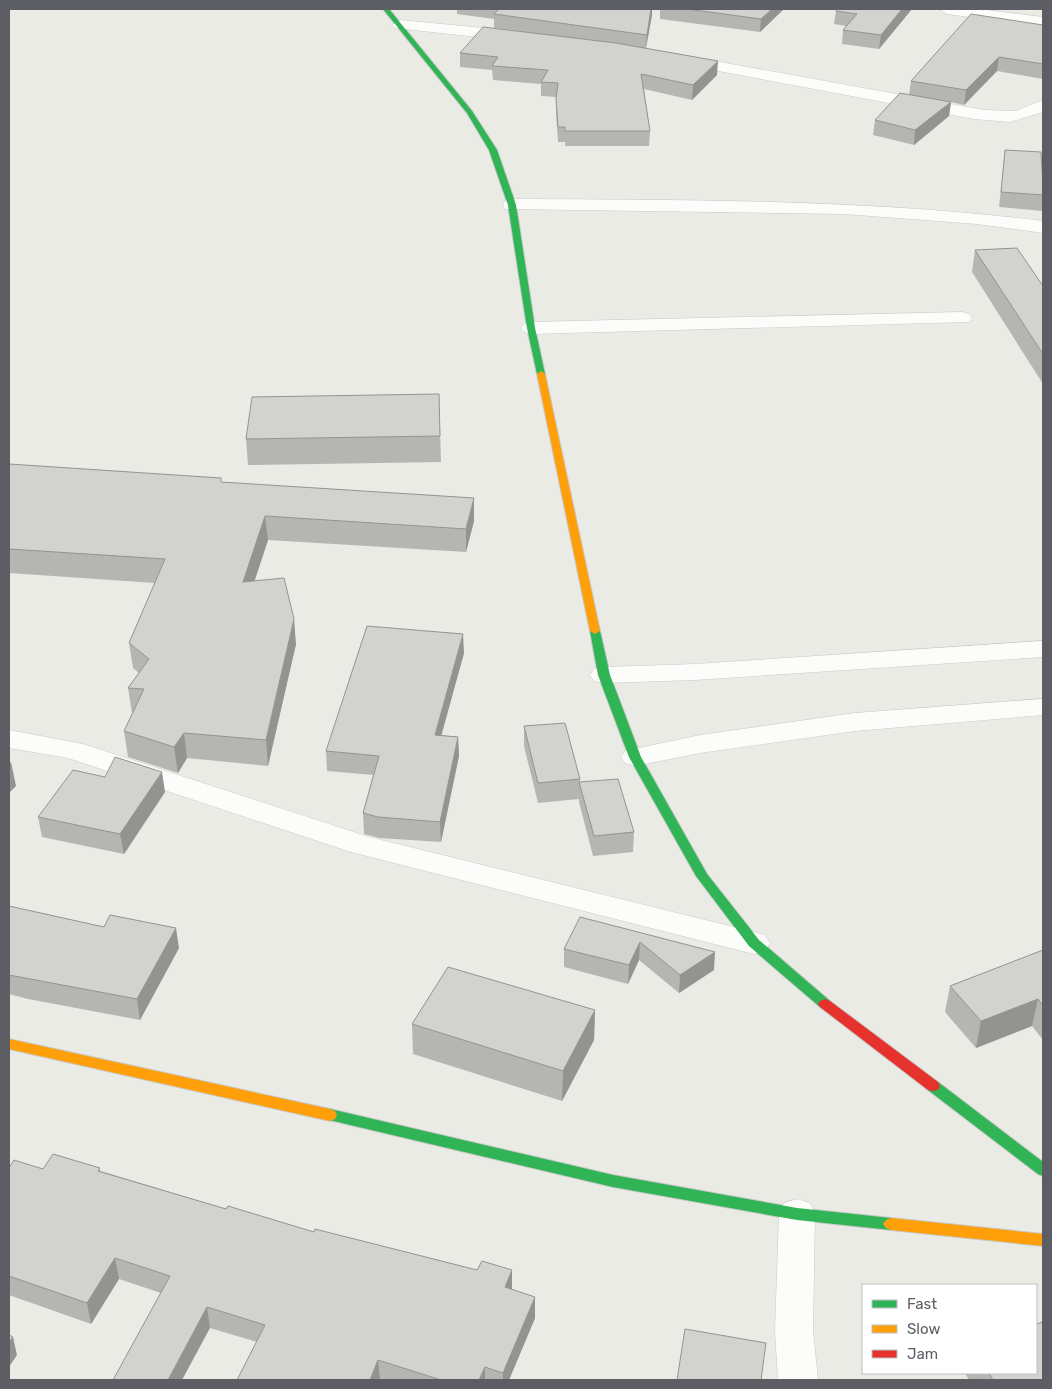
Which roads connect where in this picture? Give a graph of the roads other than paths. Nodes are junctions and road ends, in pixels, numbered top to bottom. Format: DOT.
graph roads {
  1 [pos="386,9"];
  2 [pos="947,9"];
  3 [pos="1043,22"];
  4 [pos="400,25"];
  5 [pos="530,38"];
  6 [pos="665,57"];
  7 [pos="1043,105"];
  8 [pos="512,205"];
  9 [pos="1043,227"];
  10 [pos="962,318"];
  11 [pos="530,328"];
  12 [pos="1043,649"];
  13 [pos="604,675"];
  14 [pos="1043,707"];
  15 [pos="9,740"];
  16 [pos="635,757"];
  17 [pos="754,943"];
  18 [pos="9,1044"];
  19 [pos="1043,1170"];
  20 [pos="797,1214"];
  21 [pos="1043,1240"];
  22 [pos="798,1380"];
  1 -- 4 [label="main road"];
  2 -- 3 [label="street"];
  4 -- 5 [label="street"];
  4 -- 8 [label="main road"];
  6 -- 7 [label="street"];
  8 -- 9 [label="street"];
  8 -- 11 [label="main road"];
  10 -- 11 [label="street"];
  11 -- 13 [label="main road"];
  12 -- 13 [label="street"];
  13 -- 16 [label="main road"];
  14 -- 16 [label="street"];
  15 -- 17 [label="street"];
  16 -- 17 [label="main road"];
  17 -- 19 [label="main road"];
  18 -- 20 [label="main road"];
  20 -- 21 [label="main road"];
  20 -- 22 [label="street"];
}
